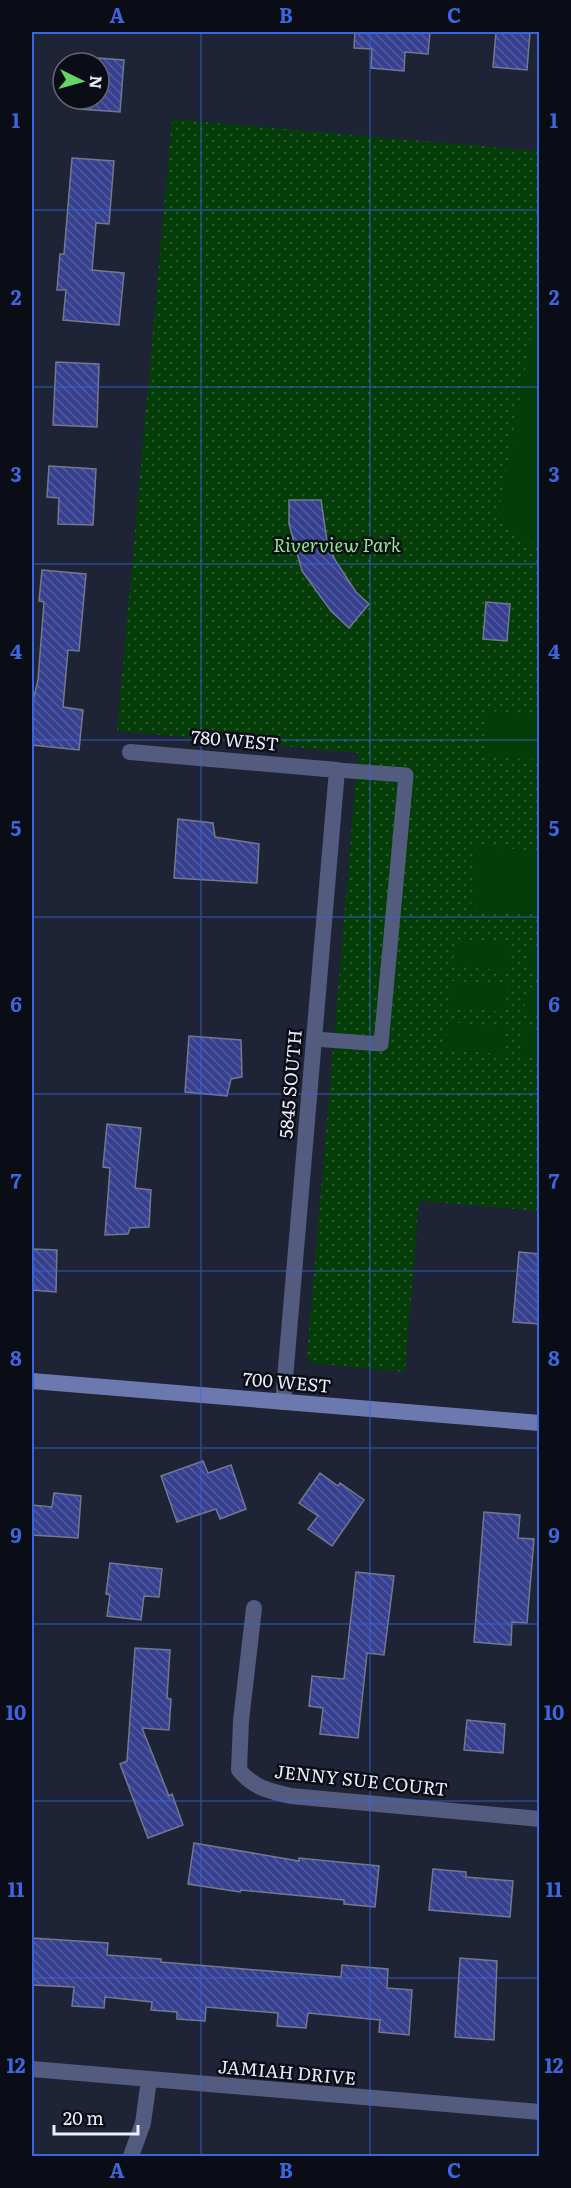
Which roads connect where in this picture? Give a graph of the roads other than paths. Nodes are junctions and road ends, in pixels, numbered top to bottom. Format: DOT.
graph roads {
  1 [pos="130,752"];
  2 [pos="337,770"];
  3 [pos="315,1039"];
  4 [pos="32,1381"];
  5 [pos="283,1402"];
  6 [pos="540,1424"];
  7 [pos="254,1608"];
  8 [pos="540,1819"];
  9 [pos="32,2069"];
  10 [pos="149,2080"];
  11 [pos="540,2112"];
  12 [pos="131,2157"];
  1 -- 2 [label="street, 780 WEST"];
  2 -- 3 [label="street, 5845 SOUTH"];
  2 -- 3 [label="lane"];
  3 -- 5 [label="street, 5845 SOUTH"];
  4 -- 5 [label="main road, 700 WEST"];
  5 -- 6 [label="main road, 700 WEST"];
  7 -- 8 [label="street, JENNY SUE COURT"];
  9 -- 10 [label="street, JAMIAH DRIVE"];
  10 -- 11 [label="street, JAMIAH DRIVE"];
  10 -- 12 [label="street"];
}
